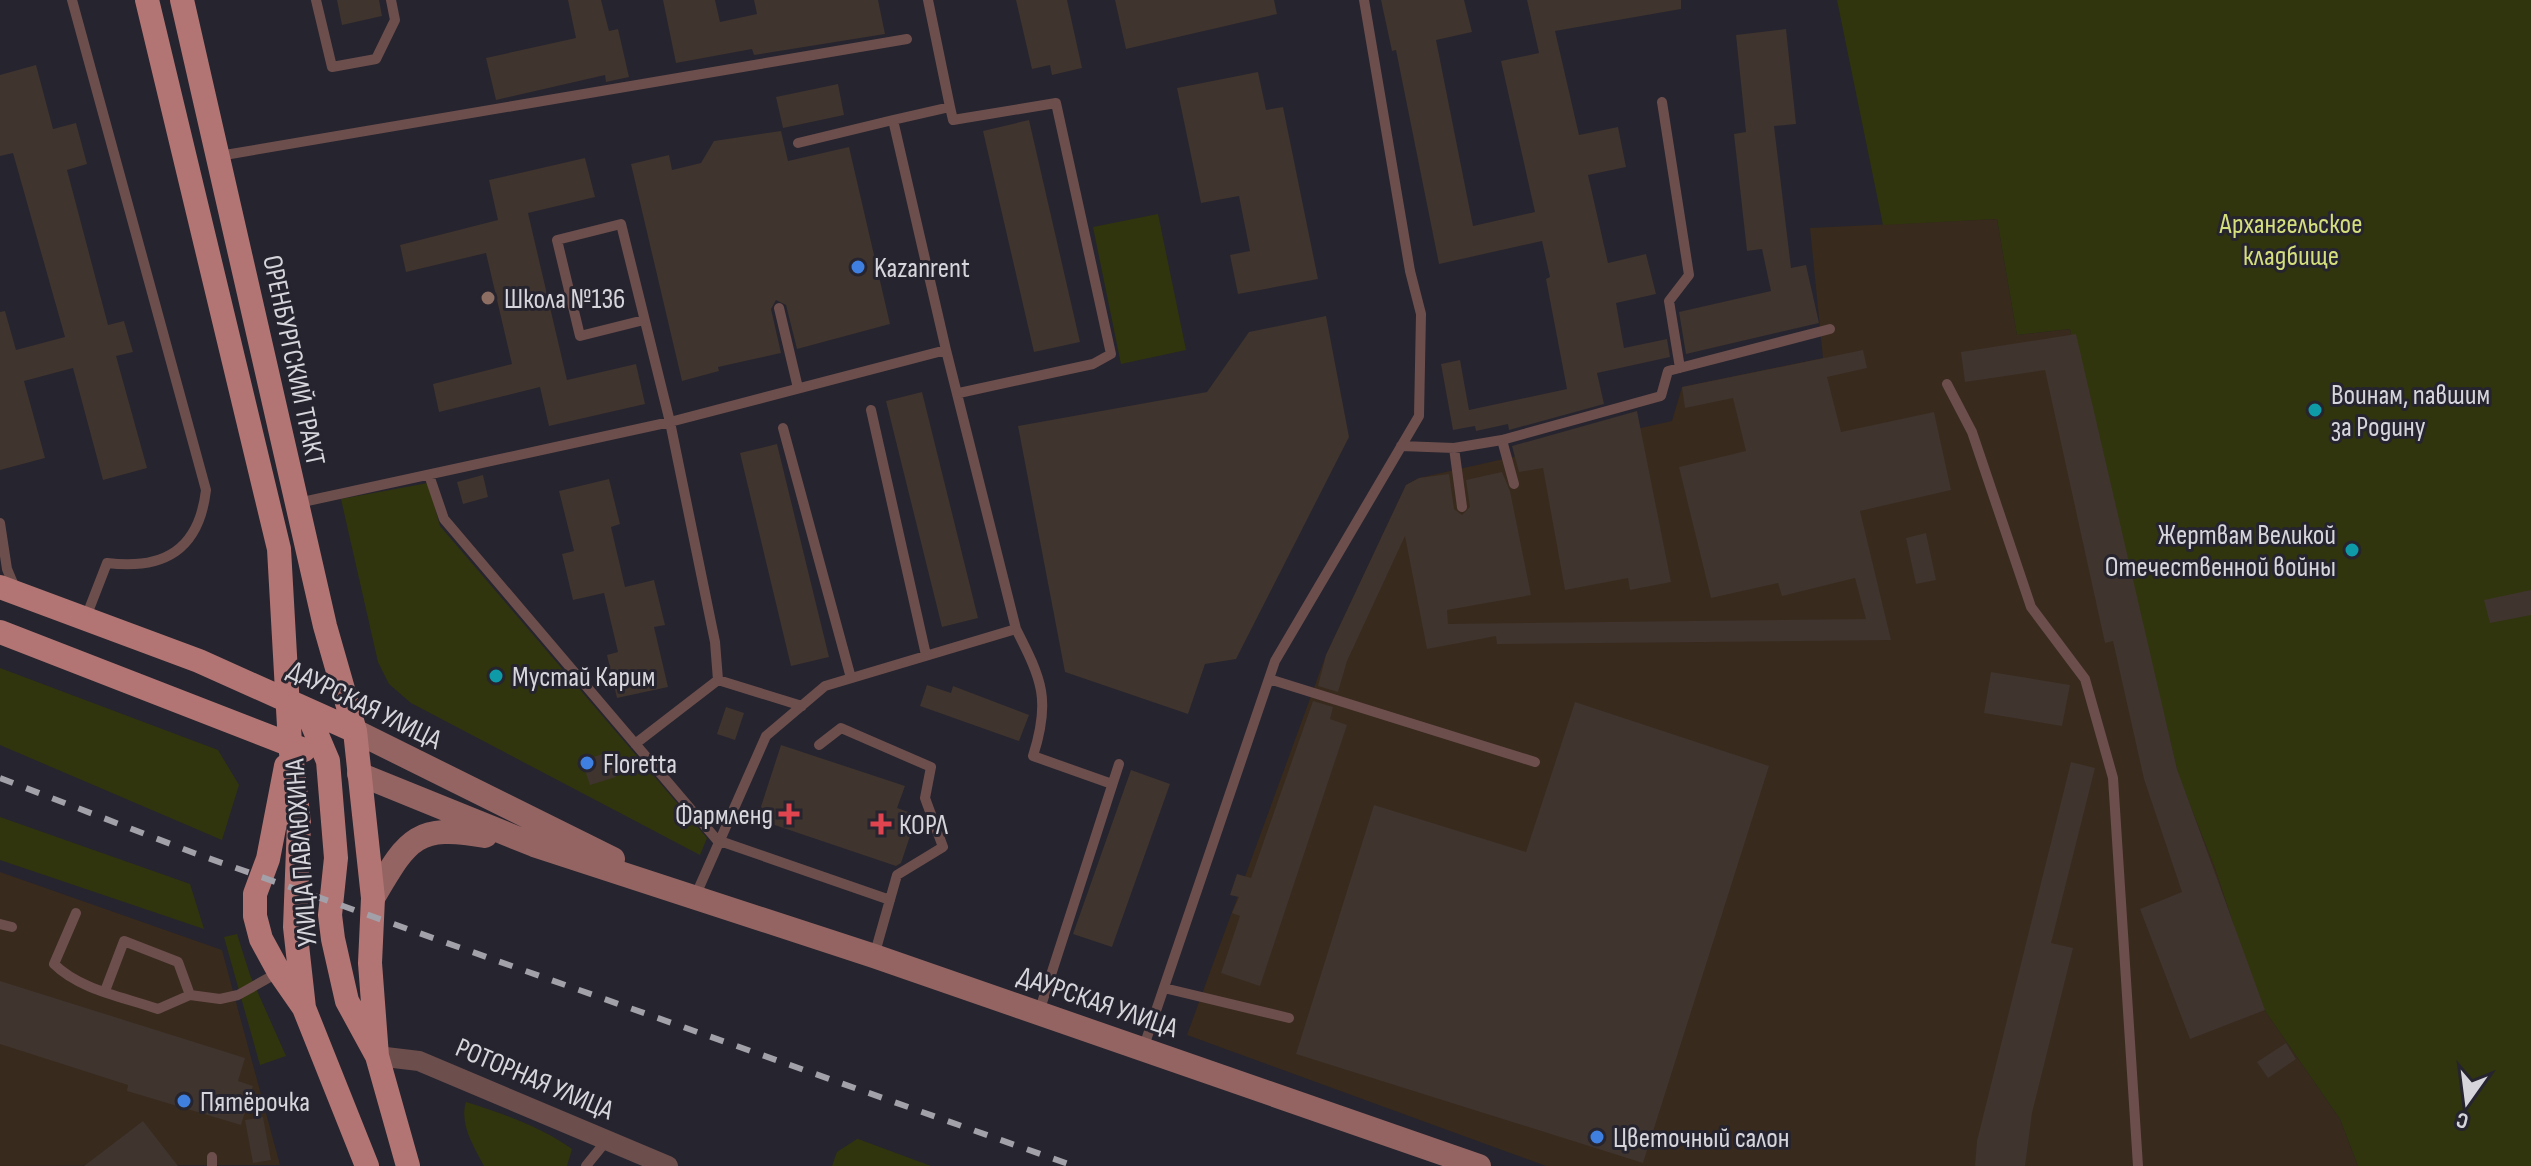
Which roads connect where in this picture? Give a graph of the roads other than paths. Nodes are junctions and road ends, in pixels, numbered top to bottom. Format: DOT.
graph roads {
  1 [pos="72,0"];
  2 [pos="147,0"];
  3 [pos="182,0"];
  4 [pos="316,0"];
  5 [pos="391,0"];
  6 [pos="928,0"];
  7 [pos="1364,0"];
  8 [pos="907,39"];
  9 [pos="1662,102"];
  10 [pos="950,107"];
  11 [pos="893,120"];
  12 [pos="798,143"];
  13 [pos="218,156"];
  14 [pos="779,308"];
  15 [pos="644,320"];
  16 [pos="1830,329"];
  17 [pos="946,350"];
  18 [pos="1680,368"];
  19 [pos="1947,384"];
  20 [pos="798,388"];
  21 [pos="959,393"];
  22 [pos="871,410"];
  23 [pos="670,422"];
  24 [pos="783,428"];
  25 [pos="1502,440"];
  26 [pos="1401,446"];
  27 [pos="1454,448"];
  28 [pos="429,475"];
  29 [pos="1514,484"];
  30 [pos="296,504"];
  31 [pos="1462,507"];
  32 [pos="0,523"];
  33 [pos="279,549"];
  34 [pos="9,590"];
  35 [pos="85,619"];
  36 [pos="1016,629"];
  37 [pos="0,632"];
  38 [pos="926,655"];
  39 [pos="851,678"];
  40 [pos="1269,679"];
  41 [pos="718,680"];
  42 [pos="288,699"];
  43 [pos="802,706"];
  44 [pos="355,731"];
  45 [pos="290,744"];
  46 [pos="635,744"];
  47 [pos="819,745"];
  48 [pos="328,761"];
  49 [pos="1535,762"];
  50 [pos="1119,764"];
  51 [pos="359,774"];
  52 [pos="1112,784"];
  53 [pos="717,840"];
  54 [pos="534,845"];
  55 [pos="373,898"];
  56 [pos="694,899"];
  57 [pos="890,900"];
  58 [pos="76,913"];
  59 [pos="0,924"];
  60 [pos="12,927"];
  61 [pos="874,956"];
  62 [pos="279,972"];
  63 [pos="1164,988"];
  64 [pos="105,991"];
  65 [pos="190,995"];
  66 [pos="304,1008"];
  67 [pos="1039,1012"];
  68 [pos="1289,1018"];
  69 [pos="1143,1049"];
  70 [pos="377,1056"];
  71 [pos="608,1139"];
  72 [pos="362,1163"];
  73 [pos="408,1166"];
  74 [pos="586,1166"];
  75 [pos="668,1166"];
  76 [pos="1479,1166"];
  77 [pos="2138,1166"];
  1 -- 35 [label="lane"];
  2 -- 33 [label="main road, ОРЕНБУРГСКИЙ ТРАКТ"];
  3 -- 13 [label="main road, ОРЕНБУРГСКИЙ ТРАКТ"];
  4 -- 5 [label="lane"];
  6 -- 10 [label="lane"];
  7 -- 26 [label="lane"];
  8 -- 13 [label="lane"];
  9 -- 18 [label="lane"];
  10 -- 11 [label="lane"];
  10 -- 21 [label="lane"];
  11 -- 12 [label="lane"];
  11 -- 17 [label="lane"];
  13 -- 30 [label="main road, ОРЕНБУРГСКИЙ ТРАКТ"];
  14 -- 20 [label="lane"];
  15 -- 15 [label="lane"];
  15 -- 23 [label="lane"];
  16 -- 18 [label="lane"];
  17 -- 20 [label="lane"];
  17 -- 21 [label="lane"];
  18 -- 25 [label="lane"];
  19 -- 77 [label="lane"];
  20 -- 23 [label="lane"];
  21 -- 36 [label="lane"];
  22 -- 38 [label="lane"];
  23 -- 28 [label="lane"];
  23 -- 41 [label="lane"];
  24 -- 39 [label="lane"];
  25 -- 27 [label="lane"];
  25 -- 29 [label="lane"];
  26 -- 27 [label="lane"];
  26 -- 40 [label="lane"];
  27 -- 31 [label="lane"];
  28 -- 30 [label="lane"];
  28 -- 46 [label="lane"];
  30 -- 44 [label="main road, ОРЕНБУРГСКИЙ ТРАКТ"];
  32 -- 34 [label="lane"];
  33 -- 42 [label="main road, УЛИЦА ПАВЛЮХИНА"];
  34 -- 35 [label="main road, ДАУРСКАЯ УЛИЦА"];
  35 -- 42 [label="main road, ДАУРСКАЯ УЛИЦА"];
  36 -- 38 [label="lane"];
  36 -- 52 [label="lane"];
  37 -- 45 [label="main road, ДАУРСКАЯ УЛИЦА"];
  38 -- 39 [label="lane"];
  39 -- 43 [label="lane"];
  40 -- 49 [label="lane"];
  40 -- 63 [label="lane"];
  41 -- 43 [label="lane"];
  41 -- 46 [label="lane"];
  42 -- 44 [label="main road, ДАУРСКАЯ УЛИЦА"];
  42 -- 45 [label="main road, УЛИЦА ПАВЛЮХИНА"];
  42 -- 48 [label="main road, УЛИЦА ПАВЛЮХИНА"];
  43 -- 53 [label="lane"];
  44 -- 51 [label="main road, УЛИЦА ПАВЛЮХИНА"];
  44 -- 56 [label="street, ДАУРСКАЯ УЛИЦА"];
  45 -- 48 [label="main road, ДАУРСКАЯ УЛИЦА"];
  45 -- 62 [label="main road, УЛИЦА ПАВЛЮХИНА"];
  45 -- 66 [label="main road, УЛИЦА ПАВЛЮХИНА"];
  46 -- 53 [label="lane"];
  47 -- 57 [label="lane"];
  48 -- 51 [label="main road, ДАУРСКАЯ УЛИЦА"];
  48 -- 70 [label="main road, УЛИЦА ПАВЛЮХИНА"];
  50 -- 52 [label="lane"];
  51 -- 54 [label="street, ДАУРСКАЯ УЛИЦА"];
  51 -- 55 [label="main road, УЛИЦА ПАВЛЮХИНА"];
  52 -- 67 [label="lane"];
  53 -- 56 [label="lane"];
  53 -- 57 [label="lane"];
  54 -- 55 [label="street"];
  54 -- 56 [label="street, ДАУРСКАЯ УЛИЦА"];
  55 -- 70 [label="main road, УЛИЦА ПАВЛЮХИНА"];
  56 -- 61 [label="street, ДАУРСКАЯ УЛИЦА"];
  57 -- 61 [label="lane"];
  58 -- 64 [label="lane"];
  59 -- 60 [label="lane"];
  61 -- 67 [label="street, ДАУРСКАЯ УЛИЦА"];
  62 -- 65 [label="lane"];
  62 -- 66 [label="main road, УЛИЦА ПАВЛЮХИНА"];
  63 -- 68 [label="lane"];
  63 -- 69 [label="lane"];
  64 -- 65 [label="lane"];
  64 -- 65 [label="lane"];
  66 -- 72 [label="main road, УЛИЦА ПАВЛЮХИНА"];
  67 -- 69 [label="street, ДАУРСКАЯ УЛИЦА"];
  69 -- 76 [label="street, ДАУРСКАЯ УЛИЦА"];
  70 -- 71 [label="street, РОТОРНАЯ УЛИЦА"];
  70 -- 73 [label="main road, УЛИЦА ПАВЛЮХИНА"];
  71 -- 74 [label="lane"];
  71 -- 75 [label="street, РОТОРНАЯ УЛИЦА"];
}
